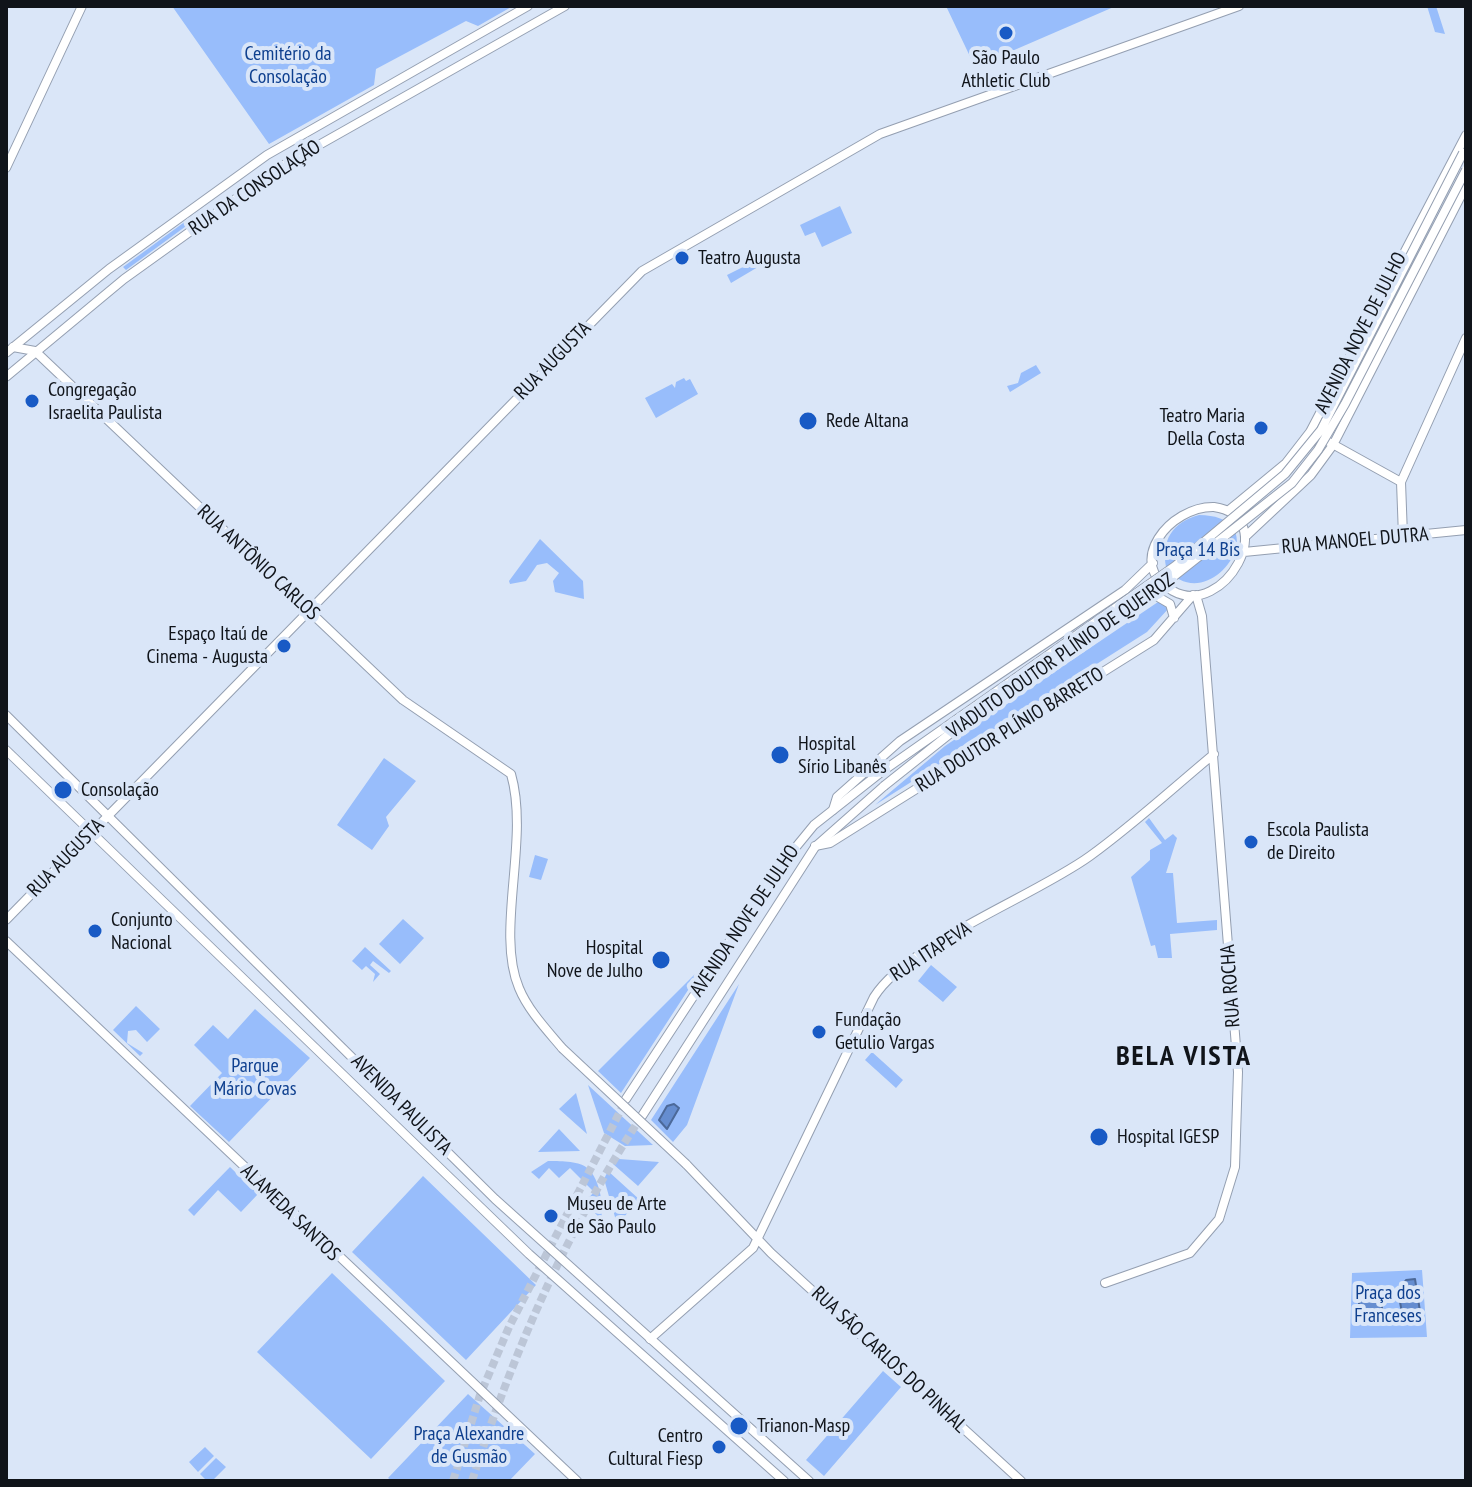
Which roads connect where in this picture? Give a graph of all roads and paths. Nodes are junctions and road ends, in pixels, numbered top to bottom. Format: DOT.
graph roads {
  1 [pos="82,6"];
  2 [pos="528,6"];
  3 [pos="565,6"];
  4 [pos="1239,6"];
  5 [pos="478,34"];
  6 [pos="488,49"];
  7 [pos="1466,128"];
  8 [pos="1464,143"];
  9 [pos="6,168"];
  10 [pos="1466,170"];
  11 [pos="1466,186"];
  12 [pos="1466,338"];
  13 [pos="10,350"];
  14 [pos="35,351"];
  15 [pos="6,377"];
  16 [pos="1310,432"];
  17 [pos="1333,445"];
  18 [pos="1401,482"];
  19 [pos="1229,510"];
  20 [pos="1466,530"];
  21 [pos="1247,535"];
  22 [pos="1403,536"];
  23 [pos="1244,552"];
  24 [pos="1153,563"];
  25 [pos="1125,590"];
  26 [pos="1207,592"];
  27 [pos="1194,595"];
  28 [pos="1184,607"];
  29 [pos="307,609"];
  30 [pos="1200,612"];
  31 [pos="1174,618"];
  32 [pos="6,715"];
  33 [pos="6,750"];
  34 [pos="1214,754"];
  35 [pos="833,810"];
  36 [pos="107,815"];
  37 [pos="92,831"];
  38 [pos="815,847"];
  39 [pos="6,920"];
  40 [pos="6,941"];
  41 [pos="562,1048"];
  42 [pos="626,1099"];
  43 [pos="642,1116"];
  44 [pos="758,1239"];
  45 [pos="1105,1283"];
  46 [pos="650,1339"];
  47 [pos="577,1481"];
  48 [pos="784,1481"];
  49 [pos="809,1481"];
  50 [pos="1021,1481"];
  1 -- 9 [label="main road"];
  2 -- 5 [label="main road, RUA DA CONSOLAÇÃO"];
  3 -- 6 [label="main road, RUA DA CONSOLAÇÃO"];
  4 -- 29 [label="main road, RUA AUGUSTA"];
  5 -- 6 [label="main road"];
  5 -- 13 [label="main road, RUA DA CONSOLAÇÃO"];
  6 -- 14 [label="main road, RUA DA CONSOLAÇÃO"];
  7 -- 8 [label="main road"];
  8 -- 16 [label="main road, AVENIDA NOVE DE JULHO"];
  8 -- 35 [label="main road, VIADUTO DOUTOR PLÍNIO DE QUEIROZ, bridge"];
  10 -- 38 [label="main road, VIADUTO DOUTOR PLÍNIO DE QUEIROZ, bridge"];
  11 -- 17 [label="main road, AVENIDA NOVE DE JULHO"];
  12 -- 18 [label="main road"];
  13 -- 14 [label="main road"];
  14 -- 15 [label="main road, RUA DA CONSOLAÇÃO"];
  14 -- 29 [label="main road, RUA ANTÔNIO CARLOS"];
  16 -- 17 [label="main road"];
  16 -- 19 [label="main road, AVENIDA NOVE DE JULHO"];
  17 -- 18 [label="main road"];
  17 -- 21 [label="main road, AVENIDA NOVE DE JULHO"];
  18 -- 22 [label="main road"];
  19 -- 21 [label="main road"];
  19 -- 24 [label="main road"];
  20 -- 22 [label="main road, RUA MANOEL DUTRA"];
  21 -- 23 [label="main road"];
  22 -- 23 [label="main road, RUA MANOEL DUTRA"];
  23 -- 26 [label="main road"];
  24 -- 25 [label="main road, AVENIDA NOVE DE JULHO"];
  24 -- 27 [label="main road"];
  25 -- 31 [label="main road"];
  25 -- 35 [label="main road, AVENIDA NOVE DE JULHO"];
  26 -- 27 [label="main road"];
  26 -- 30 [label="main road, RUA ROCHA"];
  27 -- 28 [label="main road, RUA DOUTOR PLÍNIO BARRETO"];
  27 -- 30 [label="main road, RUA ROCHA"];
  28 -- 30 [label="main road"];
  28 -- 31 [label="main road, RUA DOUTOR PLÍNIO BARRETO"];
  29 -- 36 [label="main road, RUA AUGUSTA"];
  29 -- 41 [label="main road, RUA ANTÔNIO CARLOS"];
  30 -- 34 [label="main road, RUA ROCHA"];
  31 -- 38 [label="main road, RUA DOUTOR PLÍNIO BARRETO"];
  32 -- 36 [label="main road, AVENIDA PAULISTA"];
  33 -- 37 [label="main road, AVENIDA PAULISTA"];
  34 -- 44 [label="main road, RUA ITAPEVA"];
  34 -- 45 [label="main road, RUA ROCHA"];
  35 -- 42 [label="main road, AVENIDA NOVE DE JULHO"];
  36 -- 37 [label="main road, RUA AUGUSTA"];
  36 -- 46 [label="main road, AVENIDA PAULISTA"];
  37 -- 39 [label="main road, RUA AUGUSTA"];
  37 -- 48 [label="main road, AVENIDA PAULISTA"];
  38 -- 43 [label="main road, AVENIDA NOVE DE JULHO"];
  40 -- 47 [label="main road, ALAMEDA SANTOS"];
  41 -- 44 [label="main road, RUA SÃO CARLOS DO PINHAL, bridge"];
  44 -- 46 [label="main road, RUA ITAPEVA"];
  44 -- 50 [label="main road, RUA SÃO CARLOS DO PINHAL"];
  46 -- 49 [label="main road, AVENIDA PAULISTA"];
}
